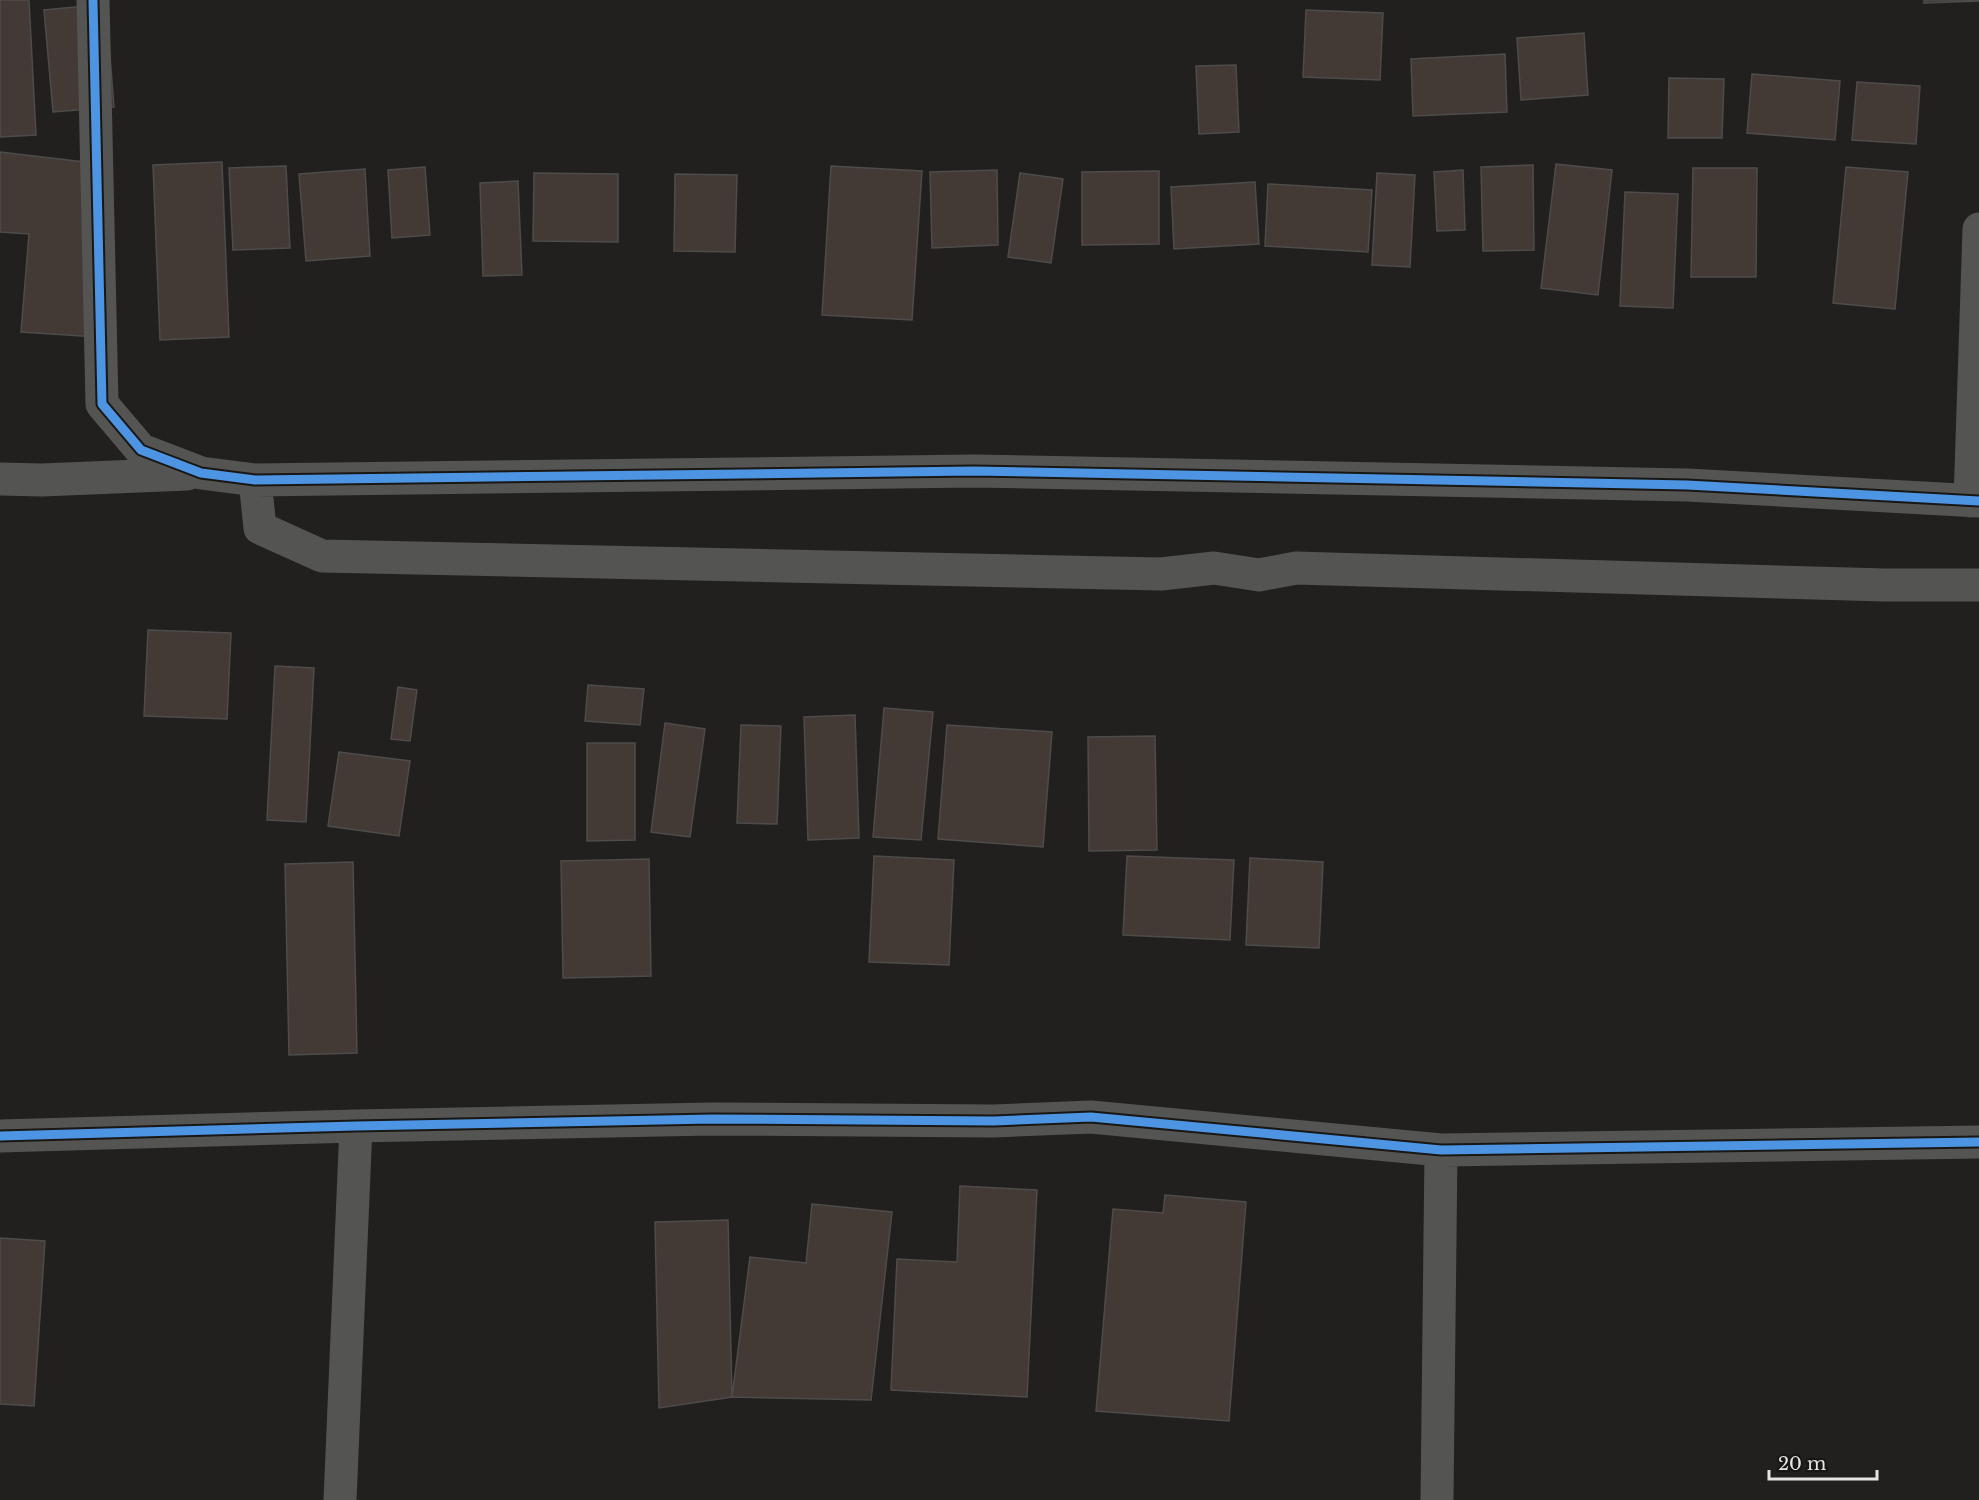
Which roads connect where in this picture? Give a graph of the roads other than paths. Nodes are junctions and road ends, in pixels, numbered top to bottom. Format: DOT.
graph roads {
  1 [pos="93,0"];
  2 [pos="1979,229"];
  3 [pos="201,473"];
  4 [pos="0,479"];
  5 [pos="255,480"];
  6 [pos="1975,501"];
  7 [pos="1979,585"];
  8 [pos="356,1126"];
  9 [pos="0,1136"];
  10 [pos="1979,1142"];
  11 [pos="1441,1150"];
  12 [pos="340,1500"];
  13 [pos="1437,1500"];
  1 -- 3 [label="street"];
  2 -- 6 [label="street"];
  3 -- 4 [label="street"];
  3 -- 5 [label="street"];
  5 -- 6 [label="street"];
  5 -- 7 [label="street"];
  8 -- 9 [label="street"];
  8 -- 11 [label="street"];
  8 -- 12 [label="street"];
  10 -- 11 [label="street"];
  11 -- 13 [label="street"];
}
